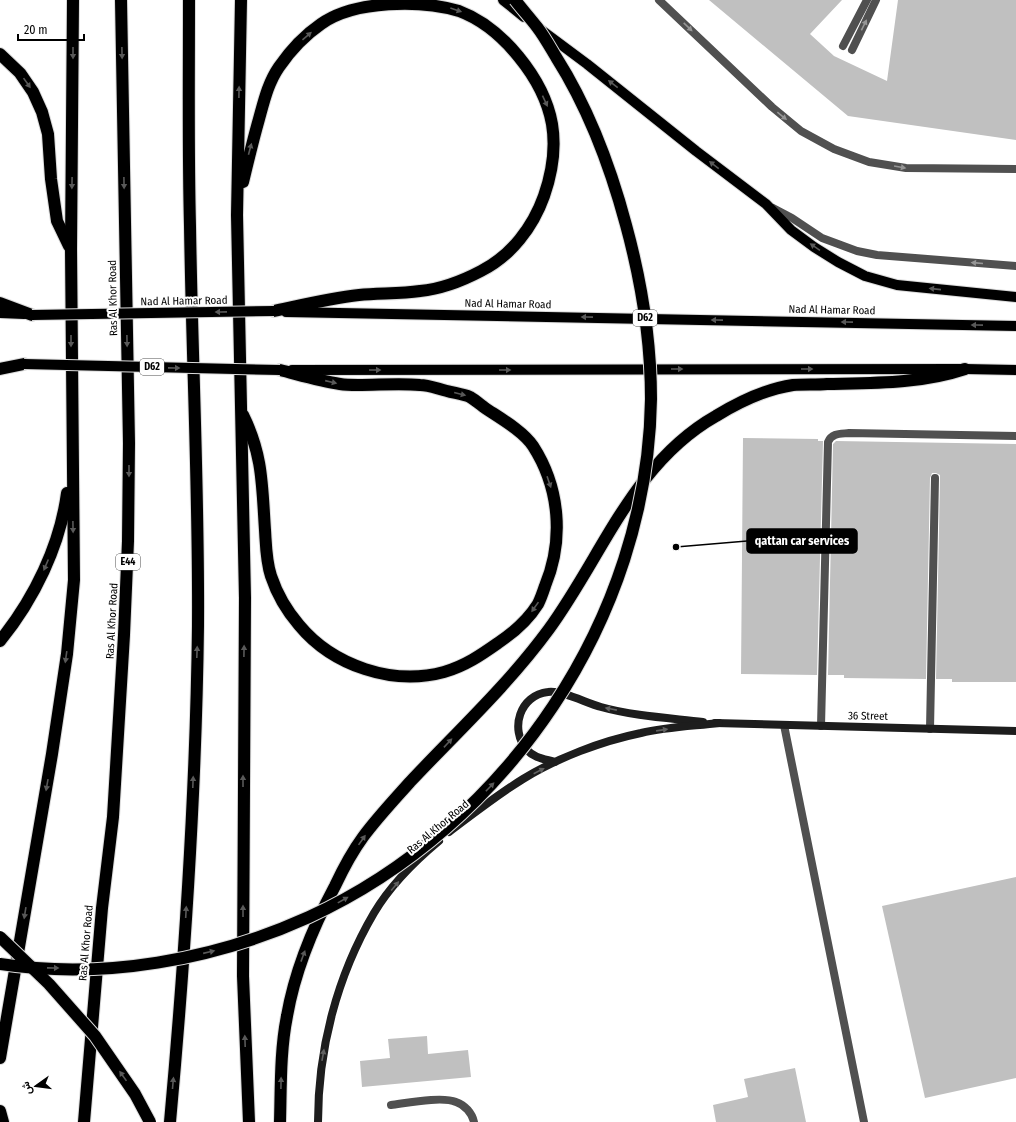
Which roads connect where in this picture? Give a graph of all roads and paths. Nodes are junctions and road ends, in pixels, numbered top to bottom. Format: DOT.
graph roads {
  1 [pos="73,0"];
  2 [pos="122,0"];
  3 [pos="189,0"];
  4 [pos="241,0"];
  5 [pos="503,0"];
  6 [pos="515,0"];
  7 [pos="659,0"];
  8 [pos="867,0"];
  9 [pos="876,0"];
  10 [pos="843,46"];
  11 [pos="852,50"];
  12 [pos="0,54"];
  13 [pos="1016,169"];
  14 [pos="766,204"];
  15 [pos="237,215"];
  16 [pos="71,249"];
  17 [pos="1016,266"];
  18 [pos="1016,297"];
  19 [pos="0,303"];
  20 [pos="274,311"];
  21 [pos="0,313"];
  22 [pos="32,315"];
  23 [pos="1016,326"];
  24 [pos="0,364"];
  25 [pos="24,364"];
  26 [pos="0,369"];
  27 [pos="965,369"];
  28 [pos="280,370"];
  29 [pos="1016,370"];
  30 [pos="241,412"];
  31 [pos="1016,436"];
  32 [pos="72,460"];
  33 [pos="935,478"];
  34 [pos="0,641"];
  35 [pos="719,723"];
  36 [pos="784,725"];
  37 [pos="821,726"];
  38 [pos="930,729"];
  39 [pos="1016,731"];
  40 [pos="555,762"];
  41 [pos="0,937"];
  42 [pos="0,964"];
  43 [pos="0,1058"];
  44 [pos="391,1105"];
  45 [pos="0,1111"];
  46 [pos="3,1122"];
  47 [pos="84,1122"];
  48 [pos="150,1122"];
  49 [pos="170,1122"];
  50 [pos="249,1122"];
  51 [pos="280,1122"];
  52 [pos="318,1122"];
  53 [pos="474,1122"];
  54 [pos="864,1122"];
  1 -- 16 [label="highway, one-way"];
  2 -- 47 [label="highway, Ras Al Khor Road / E44, one-way"];
  49 -- 3 [label="highway, one-way"];
  15 -- 4 [label="highway, one-way"];
  14 -- 5 [label="main road, one-way"];
  42 -- 6 [label="highway, one-way, bridge"];
  7 -- 13 [label="street, one-way"];
  8 -- 10 [label="street"];
  11 -- 9 [label="street, one-way"];
  12 -- 16 [label="highway, one-way"];
  17 -- 14 [label="street, one-way"];
  18 -- 14 [label="main road, one-way"];
  15 -- 20 [label="highway, one-way"];
  15 -- 30 [label="highway"];
  16 -- 32 [label="highway, one-way"];
  19 -- 22 [label="highway"];
  20 -- 22 [label="main road, Nad Al Hamar Road / D62, one-way, bridge"];
  23 -- 20 [label="main road, Nad Al Hamar Road / D62, one-way"];
  21 -- 22 [label="main road, Nad Al Hamar Road / D62"];
  24 -- 25 [label="main road, D62"];
  25 -- 26 [label="highway"];
  25 -- 28 [label="main road, D62, one-way, bridge"];
  28 -- 27 [label="main road, D62, one-way"];
  27 -- 29 [label="main road, D62"];
  51 -- 27 [label="highway, one-way"];
  28 -- 30 [label="highway, one-way"];
  50 -- 30 [label="highway, one-way"];
  31 -- 37 [label="street"];
  32 -- 34 [label="highway, one-way"];
  32 -- 43 [label="highway, one-way"];
  33 -- 38 [label="street"];
  35 -- 36 [label="street, 36 Street"];
  40 -- 35 [label="street, Ras Al Khor Road, one-way"];
  35 -- 40 [label="street, one-way"];
  36 -- 37 [label="street, 36 Street"];
  36 -- 54 [label="street"];
  37 -- 38 [label="street, 36 Street"];
  38 -- 39 [label="street, 36 Street"];
  52 -- 40 [label="street, Ras Al Khor Road, one-way"];
  48 -- 41 [label="highway, one-way, bridge"];
  44 -- 53 [label="street"];
  45 -- 46 [label="highway"];
}
